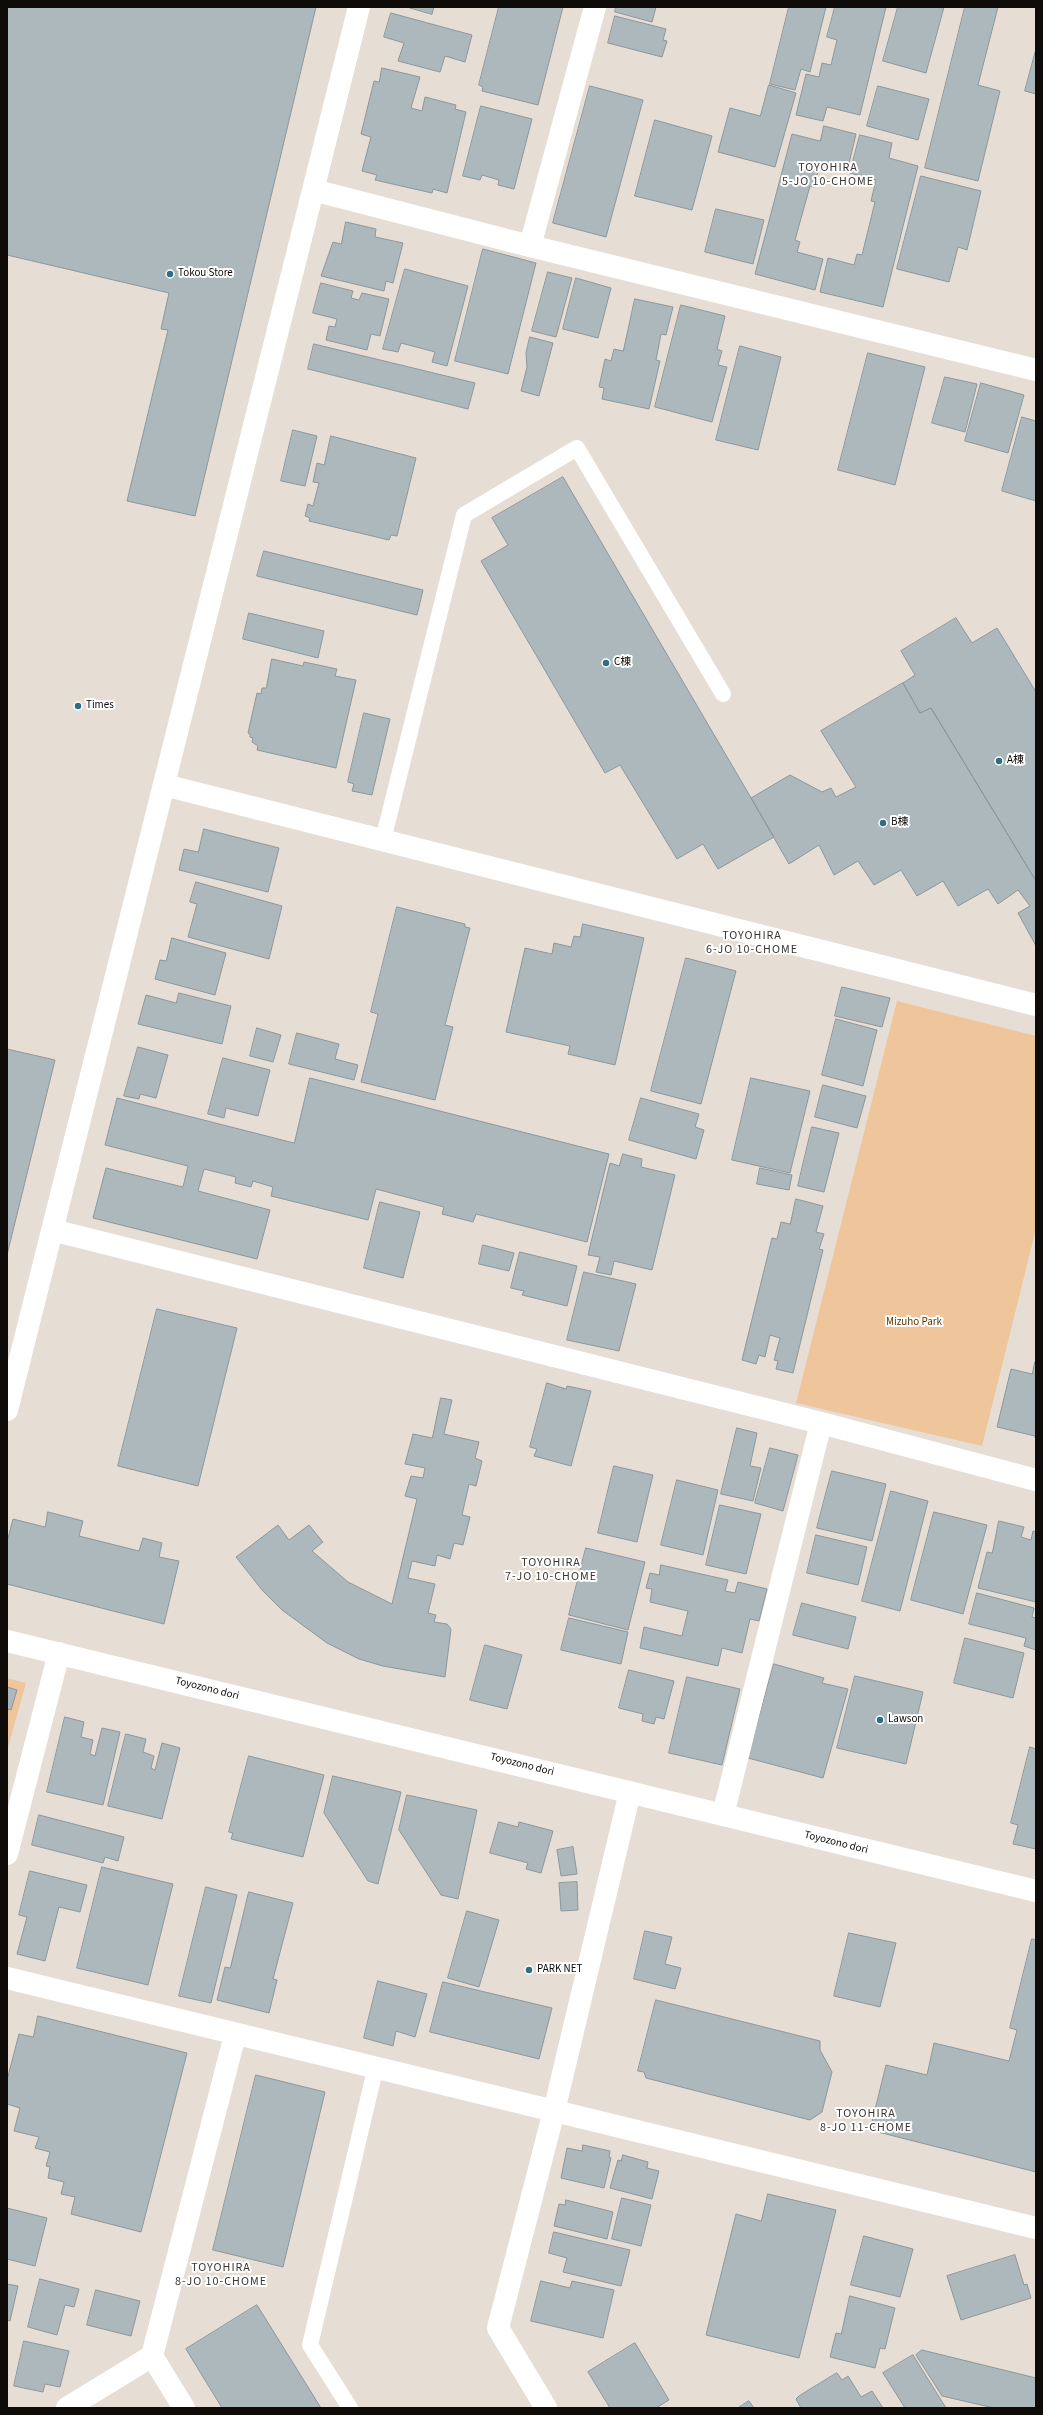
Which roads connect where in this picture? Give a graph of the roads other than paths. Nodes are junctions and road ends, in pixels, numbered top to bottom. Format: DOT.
graph roads {
  1 [pos="359,7"];
  2 [pos="595,7"];
  3 [pos="313,190"];
  4 [pos="530,246"];
  5 [pos="1036,370"];
  6 [pos="723,694"];
  7 [pos="164,784"];
  8 [pos="383,840"];
  9 [pos="1036,1005"];
  10 [pos="52,1230"];
  11 [pos="7,1410"];
  12 [pos="821,1424"];
  13 [pos="1036,1480"];
  14 [pos="7,1641"];
  15 [pos="59,1653"];
  16 [pos="630,1792"];
  17 [pos="723,1815"];
  18 [pos="7,1854"];
  19 [pos="1036,1892"];
  20 [pos="7,1978"];
  21 [pos="235,2035"];
  22 [pos="376,2066"];
  23 [pos="554,2111"];
  24 [pos="1036,2228"];
  25 [pos="152,2356"];
  26 [pos="67,2408"];
  27 [pos="184,2408"];
  28 [pos="350,2408"];
  29 [pos="546,2408"];
  1 -- 3 [label="street"];
  2 -- 4 [label="street"];
  3 -- 4 [label="street"];
  3 -- 7 [label="street"];
  4 -- 5 [label="street"];
  6 -- 8 [label="lane"];
  7 -- 8 [label="street"];
  7 -- 10 [label="street"];
  8 -- 9 [label="street"];
  10 -- 11 [label="street"];
  10 -- 12 [label="street"];
  12 -- 13 [label="street"];
  12 -- 17 [label="street"];
  14 -- 15 [label="street, Toyozono dori"];
  15 -- 16 [label="street, Toyozono dori"];
  15 -- 18 [label="street"];
  16 -- 17 [label="street, Toyozono dori"];
  16 -- 23 [label="street"];
  17 -- 19 [label="street, Toyozono dori"];
  20 -- 21 [label="street"];
  21 -- 22 [label="street"];
  21 -- 25 [label="street"];
  22 -- 23 [label="street"];
  22 -- 28 [label="lane"];
  23 -- 24 [label="street"];
  23 -- 29 [label="street"];
  25 -- 26 [label="street"];
  25 -- 27 [label="street"];
}
